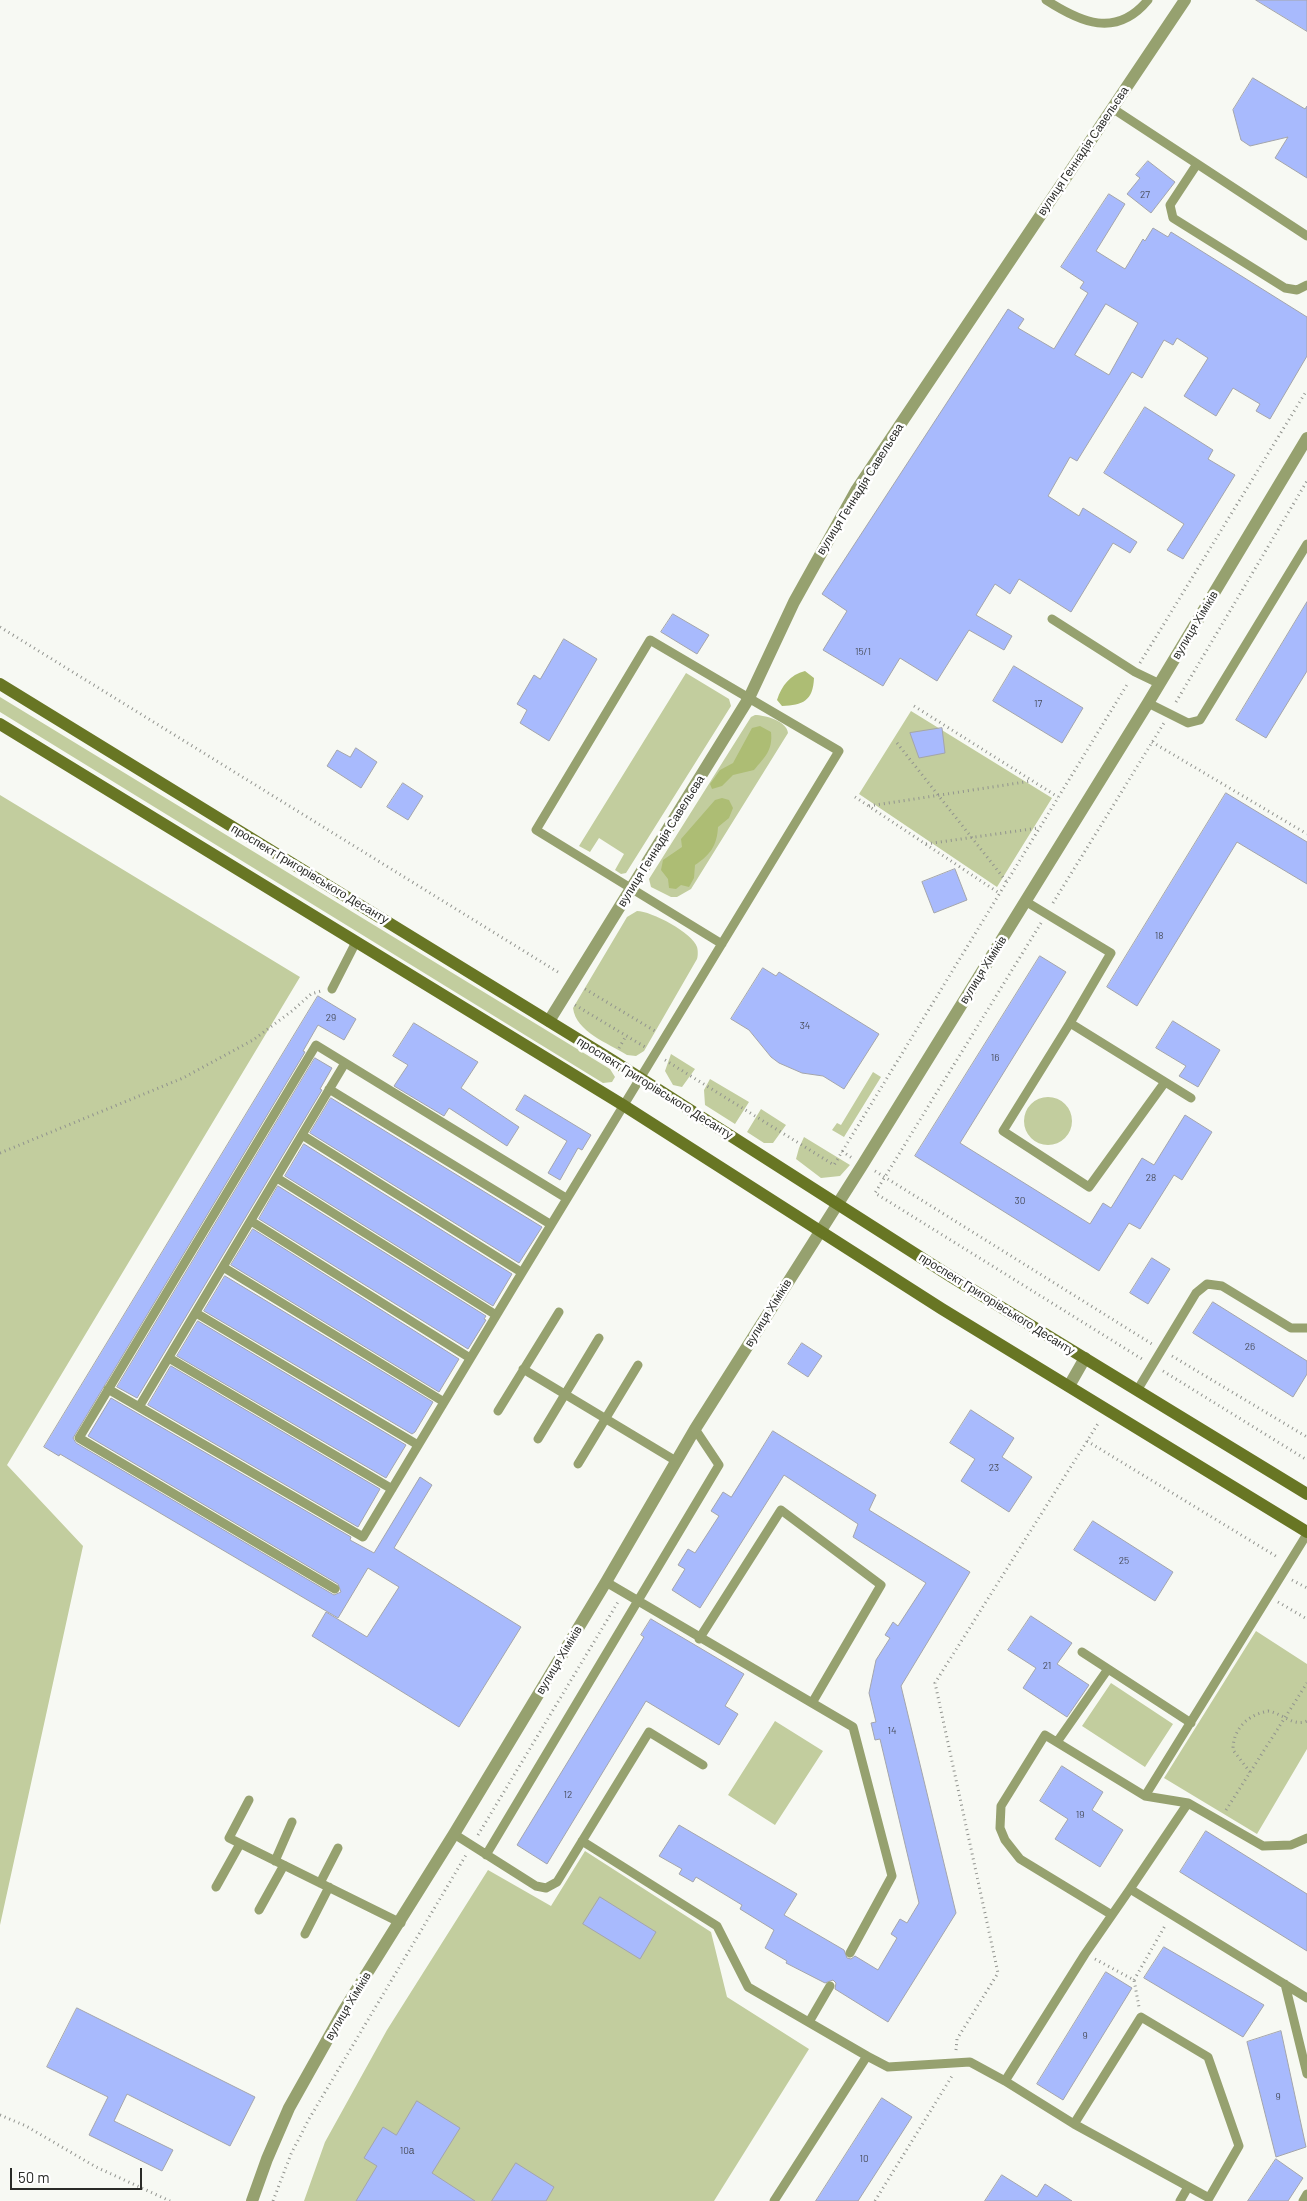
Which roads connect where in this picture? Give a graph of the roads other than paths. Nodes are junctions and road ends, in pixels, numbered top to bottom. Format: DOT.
graph roads {
  1 [pos="1046,0"];
  2 [pos="1148,0"];
  3 [pos="1185,0"];
  4 [pos="1112,108"];
  5 [pos="1197,164"];
  6 [pos="1307,236"];
  7 [pos="1307,285"];
  8 [pos="1307,438"];
  9 [pos="1307,544"];
  10 [pos="1052,619"];
  11 [pos="0,684"];
  12 [pos="1160,684"];
  13 [pos="749,698"];
  14 [pos="1148,703"];
  15 [pos="0,724"];
  16 [pos="631,889"];
  17 [pos="1025,901"];
  18 [pos="356,942"];
  19 [pos="722,944"];
  20 [pos="332,989"];
  21 [pos="549,1021"];
  22 [pos="1070,1024"];
  23 [pos="345,1063"];
  24 [pos="640,1078"];
  25 [pos="1165,1082"];
  26 [pos="329,1089"];
  27 [pos="1191,1098"];
  28 [pos="623,1105"];
  29 [pos="302,1135"];
  30 [pos="277,1178"];
  31 [pos="566,1198"];
  32 [pos="837,1203"];
  33 [pos="251,1221"];
  34 [pos="550,1224"];
  35 [pos="820,1230"];
  36 [pos="224,1267"];
  37 [pos="522,1272"];
  38 [pos="558,1312"];
  39 [pos="196,1313"];
  40 [pos="496,1315"];
  41 [pos="1307,1328"];
  42 [pos="599,1338"];
  43 [pos="169,1358"];
  44 [pos="470,1358"];
  45 [pos="1086,1358"];
  46 [pos="638,1365"];
  47 [pos="524,1369"];
  48 [pos="1068,1386"];
  49 [pos="108,1389"];
  50 [pos="1138,1389"];
  51 [pos="565,1395"];
  52 [pos="444,1402"];
  53 [pos="140,1407"];
  54 [pos="498,1411"];
  55 [pos="605,1419"];
  56 [pos="695,1429"];
  57 [pos="538,1439"];
  58 [pos="418,1445"];
  59 [pos="676,1461"];
  60 [pos="578,1464"];
  61 [pos="392,1489"];
  62 [pos="1307,1494"];
  63 [pos="1307,1533"];
  64 [pos="606,1582"];
  65 [pos="335,1589"];
  66 [pos="638,1601"];
  67 [pos="699,1639"];
  68 [pos="1082,1652"];
  69 [pos="1108,1669"];
  70 [pos="812,1703"];
  71 [pos="1191,1723"];
  72 [pos="1057,1742"];
  73 [pos="703,1765"];
  74 [pos="1145,1796"];
  75 [pos="249,1800"];
  76 [pos="1188,1803"];
  77 [pos="292,1822"];
  78 [pos="454,1834"];
  79 [pos="1307,1838"];
  80 [pos="582,1841"];
  81 [pos="240,1844"];
  82 [pos="338,1848"];
  83 [pos="486,1855"];
  84 [pos="274,1861"];
  85 [pos="284,1865"];
  86 [pos="320,1883"];
  87 [pos="216,1887"];
  88 [pos="329,1887"];
  89 [pos="1130,1889"];
  90 [pos="259,1910"];
  91 [pos="1112,1915"];
  92 [pos="401,1923"];
  93 [pos="305,1934"];
  94 [pos="850,1953"];
  95 [pos="1285,1984"];
  96 [pos="830,1986"];
  97 [pos="1307,1998"];
  98 [pos="809,2022"];
  99 [pos="867,2056"];
  100 [pos="1307,2074"];
  101 [pos="1005,2081"];
  102 [pos="1074,2124"];
  103 [pos="1188,2187"];
  104 [pos="1307,2194"];
  105 [pos="252,2201"];
  106 [pos="774,2201"];
  107 [pos="1180,2201"];
  108 [pos="1303,2201"];
  1 -- 2 [label="lane"];
  3 -- 4 [label="street, вулиця Геннадія Савельєва"];
  4 -- 5 [label="lane"];
  4 -- 13 [label="street, вулиця Геннадія Савельєва"];
  5 -- 6 [label="lane"];
  5 -- 7 [label="lane"];
  8 -- 12 [label="street, вулиця Хіміків"];
  9 -- 14 [label="lane"];
  10 -- 12 [label="lane"];
  11 -- 21 [label="street, проспект Григорівського Десанту"];
  12 -- 14 [label="street, вулиця Хіміків"];
  13 -- 16 [label="street, вулиця Геннадія Савельєва"];
  13 -- 16 [label="lane"];
  13 -- 19 [label="lane"];
  14 -- 17 [label="street, вулиця Хіміків"];
  15 -- 18 [label="street"];
  16 -- 19 [label="lane"];
  16 -- 21 [label="street, вулиця Геннадія Савельєва"];
  17 -- 22 [label="lane"];
  17 -- 32 [label="street, вулиця Хіміків"];
  18 -- 20 [label="lane"];
  18 -- 28 [label="street"];
  19 -- 24 [label="lane"];
  21 -- 24 [label="street, проспект Григорівського Десанту"];
  22 -- 25 [label="lane"];
  22 -- 25 [label="lane"];
  23 -- 26 [label="lane"];
  23 -- 31 [label="lane"];
  23 -- 49 [label="lane"];
  24 -- 28 [label="lane"];
  24 -- 32 [label="street, проспект Григорівського Десанту"];
  25 -- 27 [label="lane"];
  26 -- 29 [label="lane"];
  26 -- 34 [label="lane"];
  28 -- 31 [label="lane"];
  28 -- 35 [label="street"];
  29 -- 30 [label="lane"];
  29 -- 37 [label="lane"];
  30 -- 33 [label="lane"];
  30 -- 40 [label="lane"];
  31 -- 34 [label="lane"];
  32 -- 35 [label="street, вулиця Хіміків"];
  32 -- 45 [label="street, проспект Григорівського Десанту"];
  33 -- 36 [label="lane"];
  33 -- 44 [label="lane"];
  34 -- 37 [label="lane"];
  35 -- 48 [label="street"];
  35 -- 56 [label="street, вулиця Хіміків"];
  36 -- 39 [label="lane"];
  36 -- 52 [label="lane"];
  37 -- 40 [label="lane"];
  38 -- 47 [label="lane"];
  39 -- 43 [label="lane"];
  39 -- 58 [label="lane"];
  40 -- 44 [label="lane"];
  41 -- 50 [label="lane"];
  42 -- 51 [label="lane"];
  43 -- 53 [label="lane"];
  43 -- 61 [label="lane"];
  44 -- 52 [label="lane"];
  45 -- 48 [label="street"];
  45 -- 50 [label="street, проспект Григорівського Десанту"];
  46 -- 55 [label="lane"];
  47 -- 51 [label="lane"];
  47 -- 54 [label="lane"];
  48 -- 63 [label="street"];
  49 -- 53 [label="lane"];
  49 -- 65 [label="lane"];
  50 -- 62 [label="street, проспект Григорівського Десанту"];
  51 -- 55 [label="lane"];
  51 -- 57 [label="lane"];
  52 -- 58 [label="lane"];
  53 -- 61 [label="lane"];
  55 -- 59 [label="lane"];
  55 -- 60 [label="lane"];
  56 -- 59 [label="street, вулиця Хіміків"];
  56 -- 66 [label="lane"];
  58 -- 61 [label="lane"];
  59 -- 64 [label="street, вулиця Хіміків"];
  63 -- 71 [label="lane"];
  64 -- 66 [label="lane"];
  64 -- 78 [label="street, вулиця Хіміків"];
  66 -- 67 [label="lane"];
  66 -- 83 [label="lane"];
  67 -- 70 [label="lane"];
  67 -- 70 [label="lane"];
  68 -- 69 [label="lane"];
  69 -- 71 [label="lane"];
  69 -- 72 [label="lane"];
  70 -- 94 [label="lane"];
  71 -- 74 [label="lane"];
  72 -- 74 [label="lane"];
  72 -- 91 [label="lane"];
  73 -- 80 [label="lane"];
  74 -- 76 [label="lane"];
  75 -- 81 [label="lane"];
  76 -- 79 [label="lane"];
  76 -- 89 [label="lane"];
  77 -- 84 [label="lane"];
  78 -- 83 [label="lane"];
  78 -- 92 [label="street, вулиця Хіміків"];
  80 -- 83 [label="lane"];
  80 -- 98 [label="lane"];
  81 -- 84 [label="lane"];
  81 -- 87 [label="lane"];
  82 -- 86 [label="lane"];
  84 -- 85 [label="lane"];
  85 -- 86 [label="lane"];
  85 -- 90 [label="lane"];
  86 -- 88 [label="lane"];
  88 -- 92 [label="lane"];
  88 -- 93 [label="lane"];
  89 -- 91 [label="lane"];
  89 -- 95 [label="lane"];
  91 -- 101 [label="lane"];
  92 -- 105 [label="street, вулиця Хіміків"];
  95 -- 97 [label="lane"];
  95 -- 100 [label="lane"];
  96 -- 98 [label="lane"];
  98 -- 99 [label="lane"];
  99 -- 101 [label="lane"];
  99 -- 106 [label="lane"];
  101 -- 102 [label="lane"];
  102 -- 103 [label="lane"];
  102 -- 103 [label="lane"];
  103 -- 107 [label="lane"];
  104 -- 108 [label="lane"];
}
